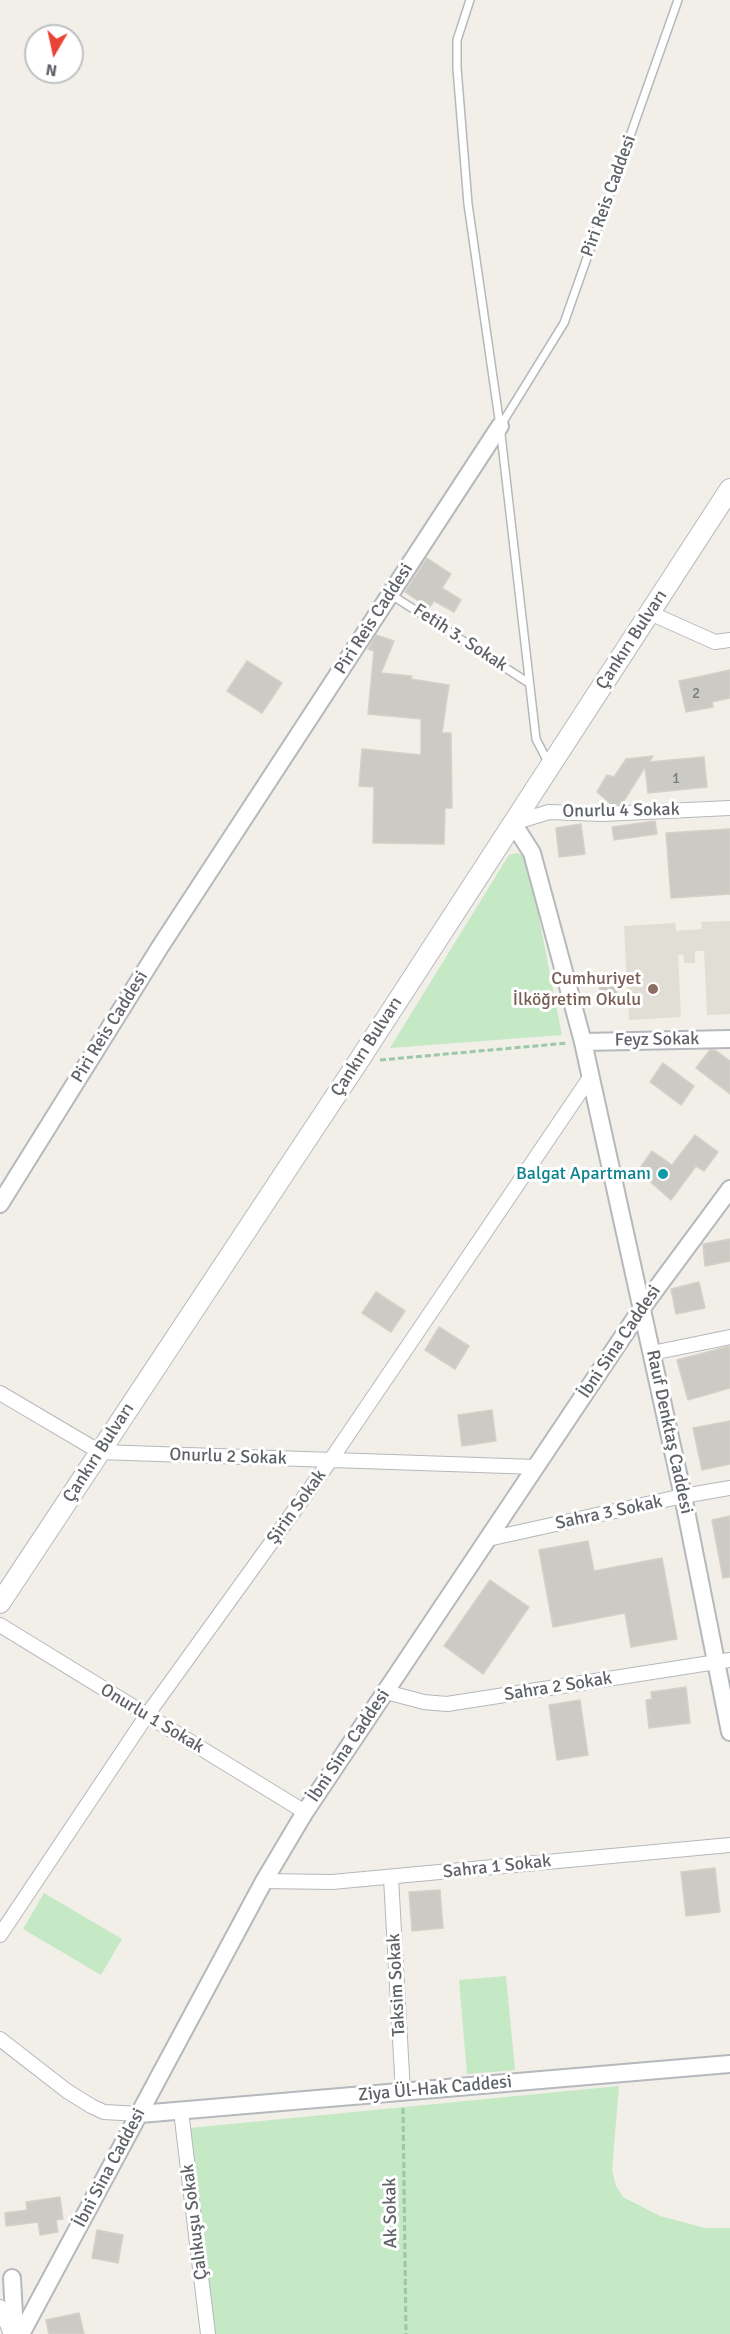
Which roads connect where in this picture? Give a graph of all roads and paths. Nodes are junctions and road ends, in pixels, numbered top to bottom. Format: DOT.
graph roads {
  1 [pos="470,0"];
  2 [pos="678,0"];
  3 [pos="500,426"];
  4 [pos="730,489"];
  5 [pos="390,594"];
  6 [pos="650,613"];
  7 [pos="730,640"];
  8 [pos="529,683"];
  9 [pos="550,767"];
  10 [pos="730,808"];
  11 [pos="513,823"];
  12 [pos="730,1039"];
  13 [pos="583,1042"];
  14 [pos="358,1062"];
  15 [pos="591,1076"];
  16 [pos="730,1190"];
  17 [pos="0,1204"];
  18 [pos="642,1308"];
  19 [pos="730,1337"];
  20 [pos="652,1353"];
  21 [pos="0,1393"];
  22 [pos="100,1452"];
  23 [pos="330,1461"];
  24 [pos="536,1467"];
  25 [pos="730,1488"];
  26 [pos="683,1496"];
  27 [pos="488,1539"];
  28 [pos="0,1603"];
  29 [pos="0,1625"];
  30 [pos="723,1661"];
  31 [pos="386,1692"];
  32 [pos="147,1715"];
  33 [pos="730,1732"];
  34 [pos="305,1812"];
  35 [pos="730,1845"];
  36 [pos="391,1878"];
  37 [pos="264,1881"];
  38 [pos="0,1935"];
  39 [pos="0,2039"];
  40 [pos="730,2064"];
  41 [pos="403,2092"];
  42 [pos="182,2111"];
  43 [pos="140,2114"];
  44 [pos="12,2278"];
  45 [pos="0,2307"];
  46 [pos="13,2334"];
  47 [pos="21,2334"];
  48 [pos="208,2334"];
  49 [pos="406,2334"];
  1 -- 3 [label="lane"];
  2 -- 3 [label="lane, Piri Reis Caddesi"];
  3 -- 5 [label="street, Piri Reis Caddesi"];
  3 -- 8 [label="lane"];
  4 -- 6 [label="main road, Çankırı Bulvarı"];
  5 -- 8 [label="lane, Fetih 3. Sokak"];
  5 -- 17 [label="street, Piri Reis Caddesi"];
  6 -- 7 [label="street"];
  6 -- 9 [label="main road, Çankırı Bulvarı"];
  8 -- 9 [label="lane"];
  9 -- 11 [label="main road, Çankırı Bulvarı"];
  10 -- 11 [label="street, Onurlu 4 Sokak"];
  11 -- 13 [label="street, Rauf Denktaş Caddesi"];
  11 -- 14 [label="main road, Çankırı Bulvarı"];
  12 -- 13 [label="street, Feyz Sokak"];
  13 -- 14 [label="path"];
  13 -- 15 [label="street, Rauf Denktaş Caddesi"];
  14 -- 22 [label="main road, Çankırı Bulvarı"];
  15 -- 18 [label="street, Rauf Denktaş Caddesi"];
  15 -- 23 [label="street, Şirin Sokak"];
  16 -- 18 [label="street, İbni Sina Caddesi"];
  18 -- 20 [label="street, Rauf Denktaş Caddesi"];
  18 -- 24 [label="street, İbni Sina Caddesi"];
  19 -- 20 [label="street"];
  20 -- 26 [label="street, Rauf Denktaş Caddesi"];
  21 -- 22 [label="street"];
  22 -- 23 [label="street, Onurlu 2 Sokak"];
  22 -- 28 [label="main road, Çankırı Bulvarı"];
  23 -- 24 [label="street, Onurlu 2 Sokak"];
  23 -- 32 [label="street, Şirin Sokak"];
  24 -- 27 [label="street, İbni Sina Caddesi"];
  25 -- 26 [label="street, Sahra 3 Sokak"];
  26 -- 27 [label="street, Sahra 3 Sokak"];
  26 -- 30 [label="street, Rauf Denktaş Caddesi"];
  27 -- 31 [label="street, İbni Sina Caddesi"];
  29 -- 32 [label="street, Onurlu 1 Sokak"];
  30 -- 31 [label="street, Sahra 2 Sokak"];
  30 -- 33 [label="street, Rauf Denktaş Caddesi"];
  31 -- 34 [label="street, İbni Sina Caddesi"];
  32 -- 34 [label="street, Onurlu 1 Sokak"];
  32 -- 38 [label="street, Şirin Sokak"];
  34 -- 37 [label="street, İbni Sina Caddesi"];
  35 -- 36 [label="street, Sahra 1 Sokak"];
  36 -- 37 [label="street, Sahra 1 Sokak"];
  36 -- 41 [label="street, Taksim Sokak"];
  37 -- 43 [label="street, İbni Sina Caddesi"];
  39 -- 43 [label="street"];
  40 -- 41 [label="street, Ziya Ül-Hak Caddesi"];
  41 -- 42 [label="street, Ziya Ül-Hak Caddesi"];
  41 -- 49 [label="path, Ak Sokak"];
  42 -- 43 [label="street, Ziya Ül-Hak Caddesi"];
  42 -- 48 [label="street, Çalıkuşu Sokak"];
  43 -- 47 [label="street, İbni Sina Caddesi"];
  44 -- 46 [label="street"];
  45 -- 46 [label="street"];
}
